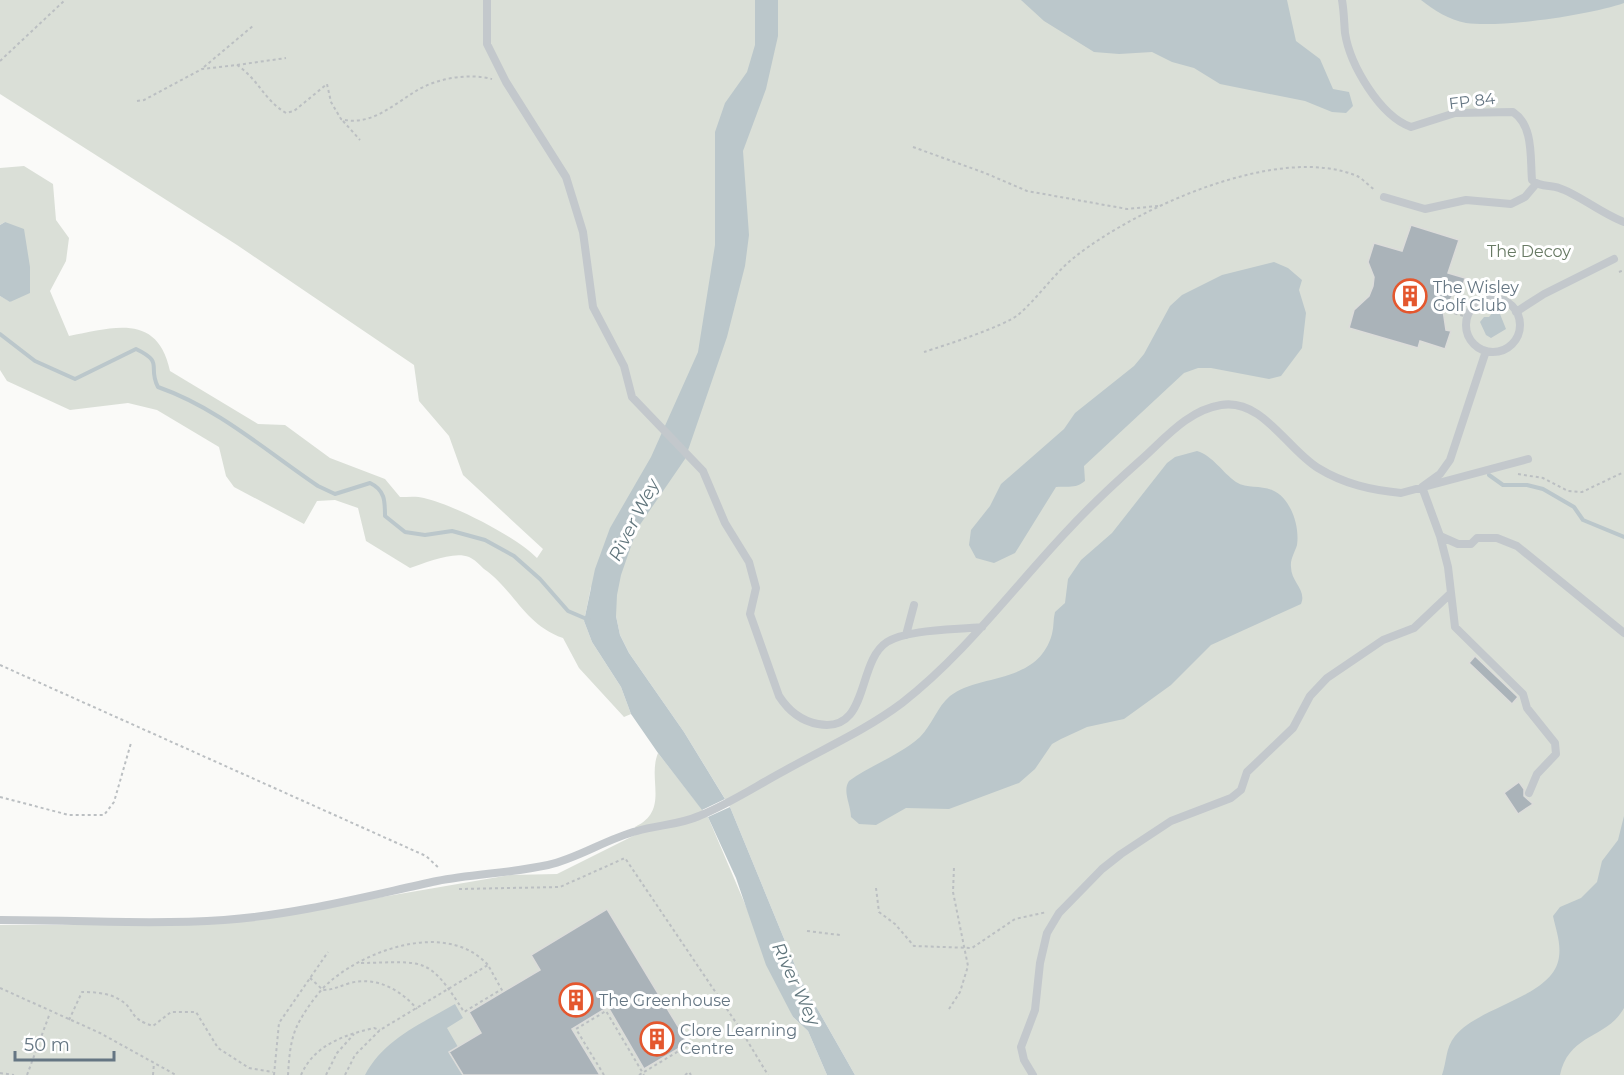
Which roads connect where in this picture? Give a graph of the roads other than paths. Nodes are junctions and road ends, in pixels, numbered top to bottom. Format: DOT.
graph roads {
  1 [pos="487,0"];
  2 [pos="1342,0"];
  3 [pos="1536,184"];
  4 [pos="1384,197"];
  5 [pos="1624,222"];
  6 [pos="1614,260"];
  7 [pos="1516,312"];
  8 [pos="1486,351"];
  9 [pos="1528,459"];
  10 [pos="1422,487"];
  11 [pos="1440,536"];
  12 [pos="1450,594"];
  13 [pos="914,605"];
  14 [pos="982,627"];
  15 [pos="1624,633"];
  16 [pos="906,635"];
  17 [pos="1529,793"];
  18 [pos="0,920"];
  19 [pos="1033,1075"];
  1 -- 16 [label="lane"];
  2 -- 3 [label="lane, FP 84"];
  3 -- 4 [label="lane"];
  3 -- 5 [label="lane"];
  6 -- 7 [label="lane"];
  7 -- 8 [label="lane"];
  7 -- 8 [label="lane"];
  8 -- 10 [label="lane"];
  9 -- 10 [label="lane"];
  10 -- 11 [label="lane"];
  10 -- 14 [label="lane"];
  11 -- 12 [label="lane"];
  11 -- 15 [label="lane"];
  12 -- 17 [label="lane"];
  12 -- 19 [label="lane"];
  13 -- 16 [label="lane"];
  14 -- 16 [label="lane"];
  14 -- 18 [label="lane"];
}
